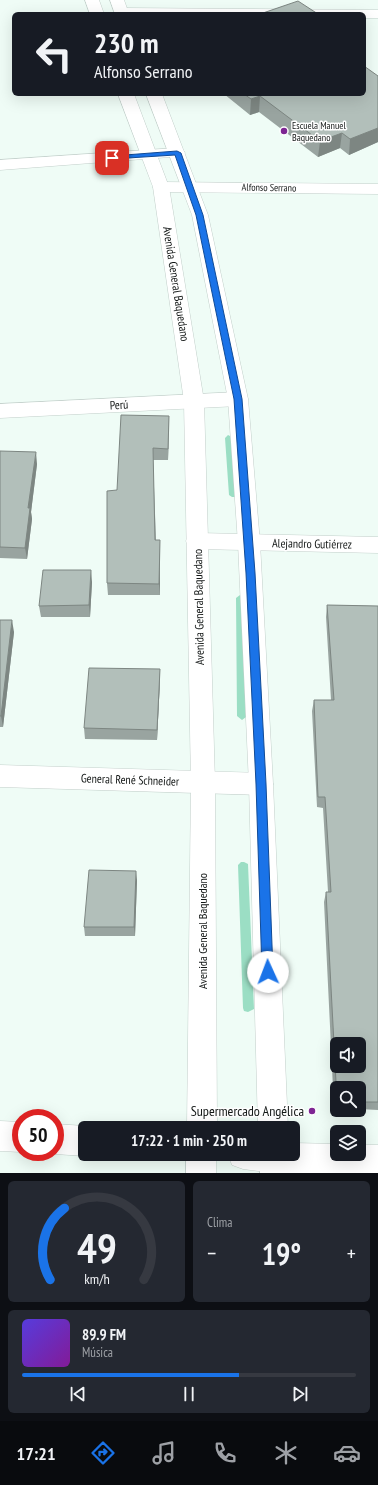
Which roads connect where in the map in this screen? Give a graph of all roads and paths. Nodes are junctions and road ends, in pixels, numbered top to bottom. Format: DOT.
graph roads {
  1 [pos="92,0"];
  2 [pos="120,9"];
  3 [pos="96,12"];
  4 [pos="275,12"];
  5 [pos="366,14"];
  6 [pos="378,14"];
  7 [pos="127,96"];
  8 [pos="155,96"];
  9 [pos="177,153"];
  10 [pos="149,155"];
  11 [pos="0,165"];
  12 [pos="189,186"];
  13 [pos="161,187"];
  14 [pos="378,189"];
  15 [pos="238,399"];
  16 [pos="194,401"];
  17 [pos="0,411"];
  18 [pos="197,542"];
  19 [pos="248,542"];
  20 [pos="378,545"];
  21 [pos="0,776"];
  22 [pos="203,783"];
  23 [pos="261,784"];
  24 [pos="202,1121"];
  25 [pos="273,1121"];
  26 [pos="0,1136"];
  27 [pos="12,1137"];
  28 [pos="64,1140"];
  29 [pos="78,1141"];
  30 [pos="378,1160"];
  31 [pos="201,1161"];
  32 [pos="275,1162"];
  33 [pos="201,1173"];
  1 -- 3 [label="main road"];
  2 -- 4 [label="main road"];
  5 -- 6 [label="main road"];
  7 -- 10 [label="main road, Avenida General Baquedano"];
  8 -- 9 [label="main road"];
  9 -- 10 [label="main road"];
  9 -- 12 [label="main road"];
  10 -- 11 [label="main road"];
  10 -- 13 [label="main road, Avenida General Baquedano"];
  12 -- 13 [label="main road, Alfonso Serrano"];
  12 -- 14 [label="main road, Alfonso Serrano"];
  12 -- 15 [label="main road"];
  13 -- 16 [label="main road, Avenida General Baquedano"];
  15 -- 16 [label="main road, Perú"];
  15 -- 19 [label="main road"];
  16 -- 17 [label="main road, Perú"];
  16 -- 18 [label="main road, Avenida General Baquedano"];
  18 -- 19 [label="main road, Alejandro Gutiérrez"];
  18 -- 22 [label="main road, Avenida General Baquedano"];
  19 -- 20 [label="main road, Alejandro Gutiérrez"];
  19 -- 23 [label="main road"];
  21 -- 22 [label="main road, General René Schneider"];
  22 -- 23 [label="main road, General René Schneider"];
  22 -- 24 [label="main road, Avenida General Baquedano"];
  23 -- 25 [label="main road"];
  26 -- 27 [label="main road"];
  28 -- 29 [label="main road"];
  30 -- 32 [label="main road"];
  31 -- 33 [label="main road"];
}
